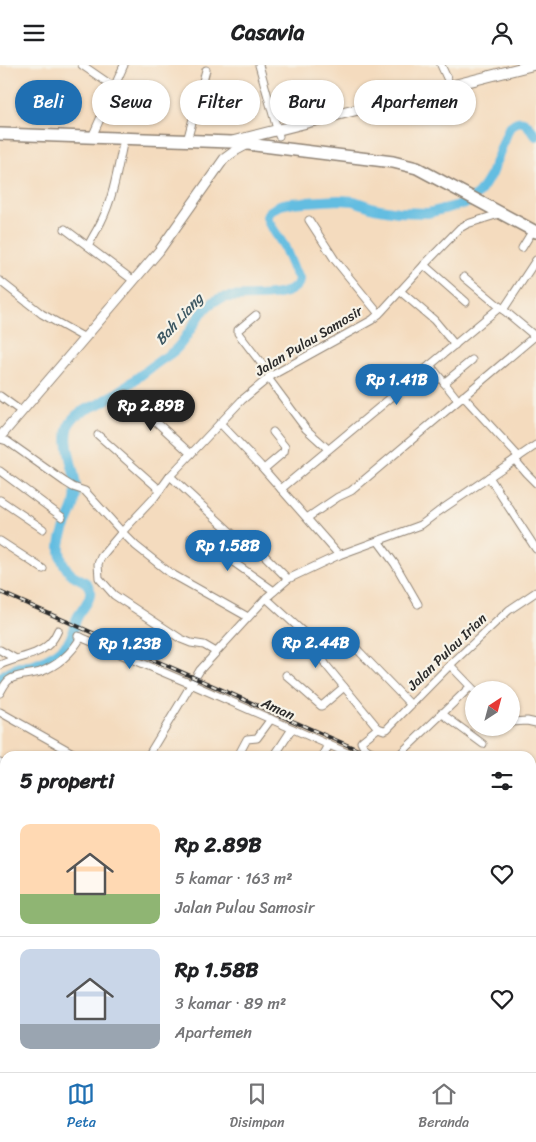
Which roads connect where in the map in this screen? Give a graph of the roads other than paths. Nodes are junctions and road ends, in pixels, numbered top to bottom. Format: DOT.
graph roads {
  1 [pos="82,65"];
  2 [pos="124,65"];
  3 [pos="259,65"];
  4 [pos="441,65"];
  5 [pos="534,66"];
  6 [pos="206,70"];
  7 [pos="104,80"];
  8 [pos="117,80"];
  9 [pos="448,80"];
  10 [pos="476,81"];
  11 [pos="354,113"];
  12 [pos="97,125"];
  13 [pos="278,133"];
  14 [pos="0,134"];
  15 [pos="92,137"];
  16 [pos="124,139"];
  17 [pos="187,141"];
  18 [pos="231,142"];
  19 [pos="248,145"];
  20 [pos="224,159"];
  21 [pos="502,213"];
  22 [pos="309,221"];
  23 [pos="65,229"];
  24 [pos="534,231"];
  25 [pos="88,246"];
  26 [pos="522,247"];
  27 [pos="536,260"];
  28 [pos="424,265"];
  29 [pos="464,277"];
  30 [pos="0,281"];
  31 [pos="134,281"];
  32 [pos="400,291"];
  33 [pos="466,302"];
  34 [pos="501,309"];
  35 [pos="379,313"];
  36 [pos="256,315"];
  37 [pos="535,337"];
  38 [pos="85,338"];
  39 [pos="455,345"];
  40 [pos="472,360"];
  41 [pos="430,365"];
  42 [pos="270,377"];
  43 [pos="444,383"];
  44 [pos="126,394"];
  45 [pos="0,396"];
  46 [pos="460,398"];
  47 [pos="22,412"];
  48 [pos="220,423"];
  49 [pos="273,432"];
  50 [pos="98,435"];
  51 [pos="0,438"];
  52 [pos="536,445"];
  53 [pos="328,449"];
  54 [pos="191,454"];
  55 [pos="517,458"];
  56 [pos="264,469"];
  57 [pos="0,471"];
  58 [pos="170,477"];
  59 [pos="489,477"];
  60 [pos="536,483"];
  61 [pos="281,489"];
  62 [pos="160,490"];
  63 [pos="0,500"];
  64 [pos="62,517"];
  65 [pos="307,518"];
  66 [pos="43,529"];
  67 [pos="122,532"];
  68 [pos="191,538"];
  69 [pos="0,541"];
  70 [pos="378,541"];
  71 [pos="536,549"];
  72 [pos="339,555"];
  73 [pos="42,569"];
  74 [pos="288,579"];
  75 [pos="274,591"];
  76 [pos="536,592"];
  77 [pos="266,598"];
  78 [pos="418,604"];
  79 [pos="248,617"];
  80 [pos="58,630"];
  81 [pos="355,647"];
  82 [pos="0,650"];
  83 [pos="216,652"];
  84 [pos="16,659"];
  85 [pos="0,665"];
  86 [pos="450,665"];
  87 [pos="286,675"];
  88 [pos="465,681"];
  89 [pos="191,684"];
  90 [pos="344,687"];
  91 [pos="0,693"];
  92 [pos="465,694"];
  93 [pos="410,705"];
  94 [pos="0,712"];
  95 [pos="441,713"];
  96 [pos="271,719"];
  97 [pos="520,721"];
  98 [pos="536,723"];
  99 [pos="378,728"];
  100 [pos="292,729"];
  101 [pos="483,744"];
  102 [pos="328,745"];
  103 [pos="69,751"];
  104 [pos="151,751"];
  105 [pos="240,751"];
  106 [pos="278,751"];
  107 [pos="325,751"];
  108 [pos="342,751"];
  109 [pos="370,751"];
  110 [pos="403,751"];
  1 -- 7 [label="street"];
  2 -- 8 [label="street"];
  3 -- 13 [label="street"];
  4 -- 9 [label="street"];
  5 -- 10 [label="main road"];
  6 -- 17 [label="street"];
  11 -- 13 [label="main road"];
  12 -- 15 [label="street"];
  13 -- 18 [label="main road"];
  13 -- 19 [label="main road"];
  14 -- 15 [label="highway"];
  15 -- 16 [label="highway"];
  16 -- 17 [label="highway"];
  16 -- 25 [label="street"];
  17 -- 18 [label="highway"];
  18 -- 19 [label="highway"];
  18 -- 20 [label="street"];
  19 -- 20 [label="street"];
  19 -- 21 [label="highway"];
  20 -- 31 [label="street"];
  21 -- 24 [label="highway"];
  21 -- 28 [label="street, Jalan Pulau Samosir"];
  22 -- 35 [label="street"];
  23 -- 25 [label="street"];
  24 -- 26 [label="street"];
  25 -- 31 [label="street"];
  27 -- 34 [label="street"];
  28 -- 32 [label="street, Jalan Pulau Samosir"];
  28 -- 33 [label="street"];
  29 -- 34 [label="street"];
  30 -- 38 [label="street"];
  31 -- 38 [label="street"];
  32 -- 35 [label="street, Jalan Pulau Samosir"];
  32 -- 39 [label="street"];
  34 -- 37 [label="street"];
  34 -- 39 [label="street"];
  35 -- 42 [label="street, Jalan Pulau Samosir"];
  36 -- 42 [label="street"];
  37 -- 46 [label="street"];
  38 -- 47 [label="street"];
  39 -- 41 [label="street"];
  40 -- 43 [label="street"];
  41 -- 43 [label="street"];
  41 -- 53 [label="street"];
  42 -- 48 [label="street, Jalan Pulau Samosir"];
  42 -- 53 [label="street"];
  43 -- 46 [label="street"];
  44 -- 54 [label="street"];
  45 -- 47 [label="street"];
  46 -- 55 [label="street"];
  46 -- 65 [label="street"];
  47 -- 51 [label="street"];
  48 -- 54 [label="street, Jalan Pulau Samosir"];
  48 -- 56 [label="street"];
  49 -- 56 [label="street"];
  50 -- 62 [label="street"];
  51 -- 67 [label="street"];
  52 -- 55 [label="street"];
  53 -- 61 [label="street"];
  54 -- 58 [label="street, Jalan Pulau Samosir"];
  55 -- 59 [label="street"];
  55 -- 60 [label="street"];
  56 -- 61 [label="street"];
  57 -- 64 [label="street"];
  58 -- 62 [label="street, Jalan Pulau Samosir"];
  58 -- 74 [label="street"];
  59 -- 70 [label="street"];
  59 -- 71 [label="street"];
  61 -- 65 [label="street"];
  62 -- 67 [label="street, Jalan Pulau Samosir"];
  63 -- 66 [label="street"];
  65 -- 72 [label="street"];
  67 -- 79 [label="street"];
  67 -- 83 [label="street, Jalan Pulau Samosir"];
  68 -- 75 [label="street"];
  69 -- 73 [label="street"];
  70 -- 72 [label="street"];
  70 -- 78 [label="street"];
  72 -- 74 [label="street"];
  74 -- 75 [label="street"];
  75 -- 77 [label="street"];
  76 -- 86 [label="street, Jalan Pulau Irian"];
  77 -- 79 [label="street"];
  77 -- 90 [label="street"];
  79 -- 83 [label="street"];
  80 -- 84 [label="street"];
  81 -- 93 [label="street"];
  82 -- 84 [label="street"];
  83 -- 89 [label="street"];
  84 -- 85 [label="street"];
  86 -- 88 [label="street"];
  86 -- 93 [label="street, Jalan Pulau Irian"];
  87 -- 90 [label="street"];
  89 -- 91 [label="street, Aman"];
  89 -- 96 [label="street, Aman"];
  89 -- 104 [label="street"];
  90 -- 99 [label="street"];
  92 -- 95 [label="street"];
  93 -- 99 [label="street, Jalan Pulau Irian"];
  94 -- 103 [label="street"];
  95 -- 101 [label="street"];
  95 -- 110 [label="street"];
  96 -- 100 [label="street, Aman"];
  96 -- 105 [label="street"];
  97 -- 98 [label="street"];
  99 -- 109 [label="street"];
  100 -- 102 [label="street, Aman"];
  100 -- 106 [label="street"];
  102 -- 107 [label="street"];
  102 -- 108 [label="street, Aman"];
}
